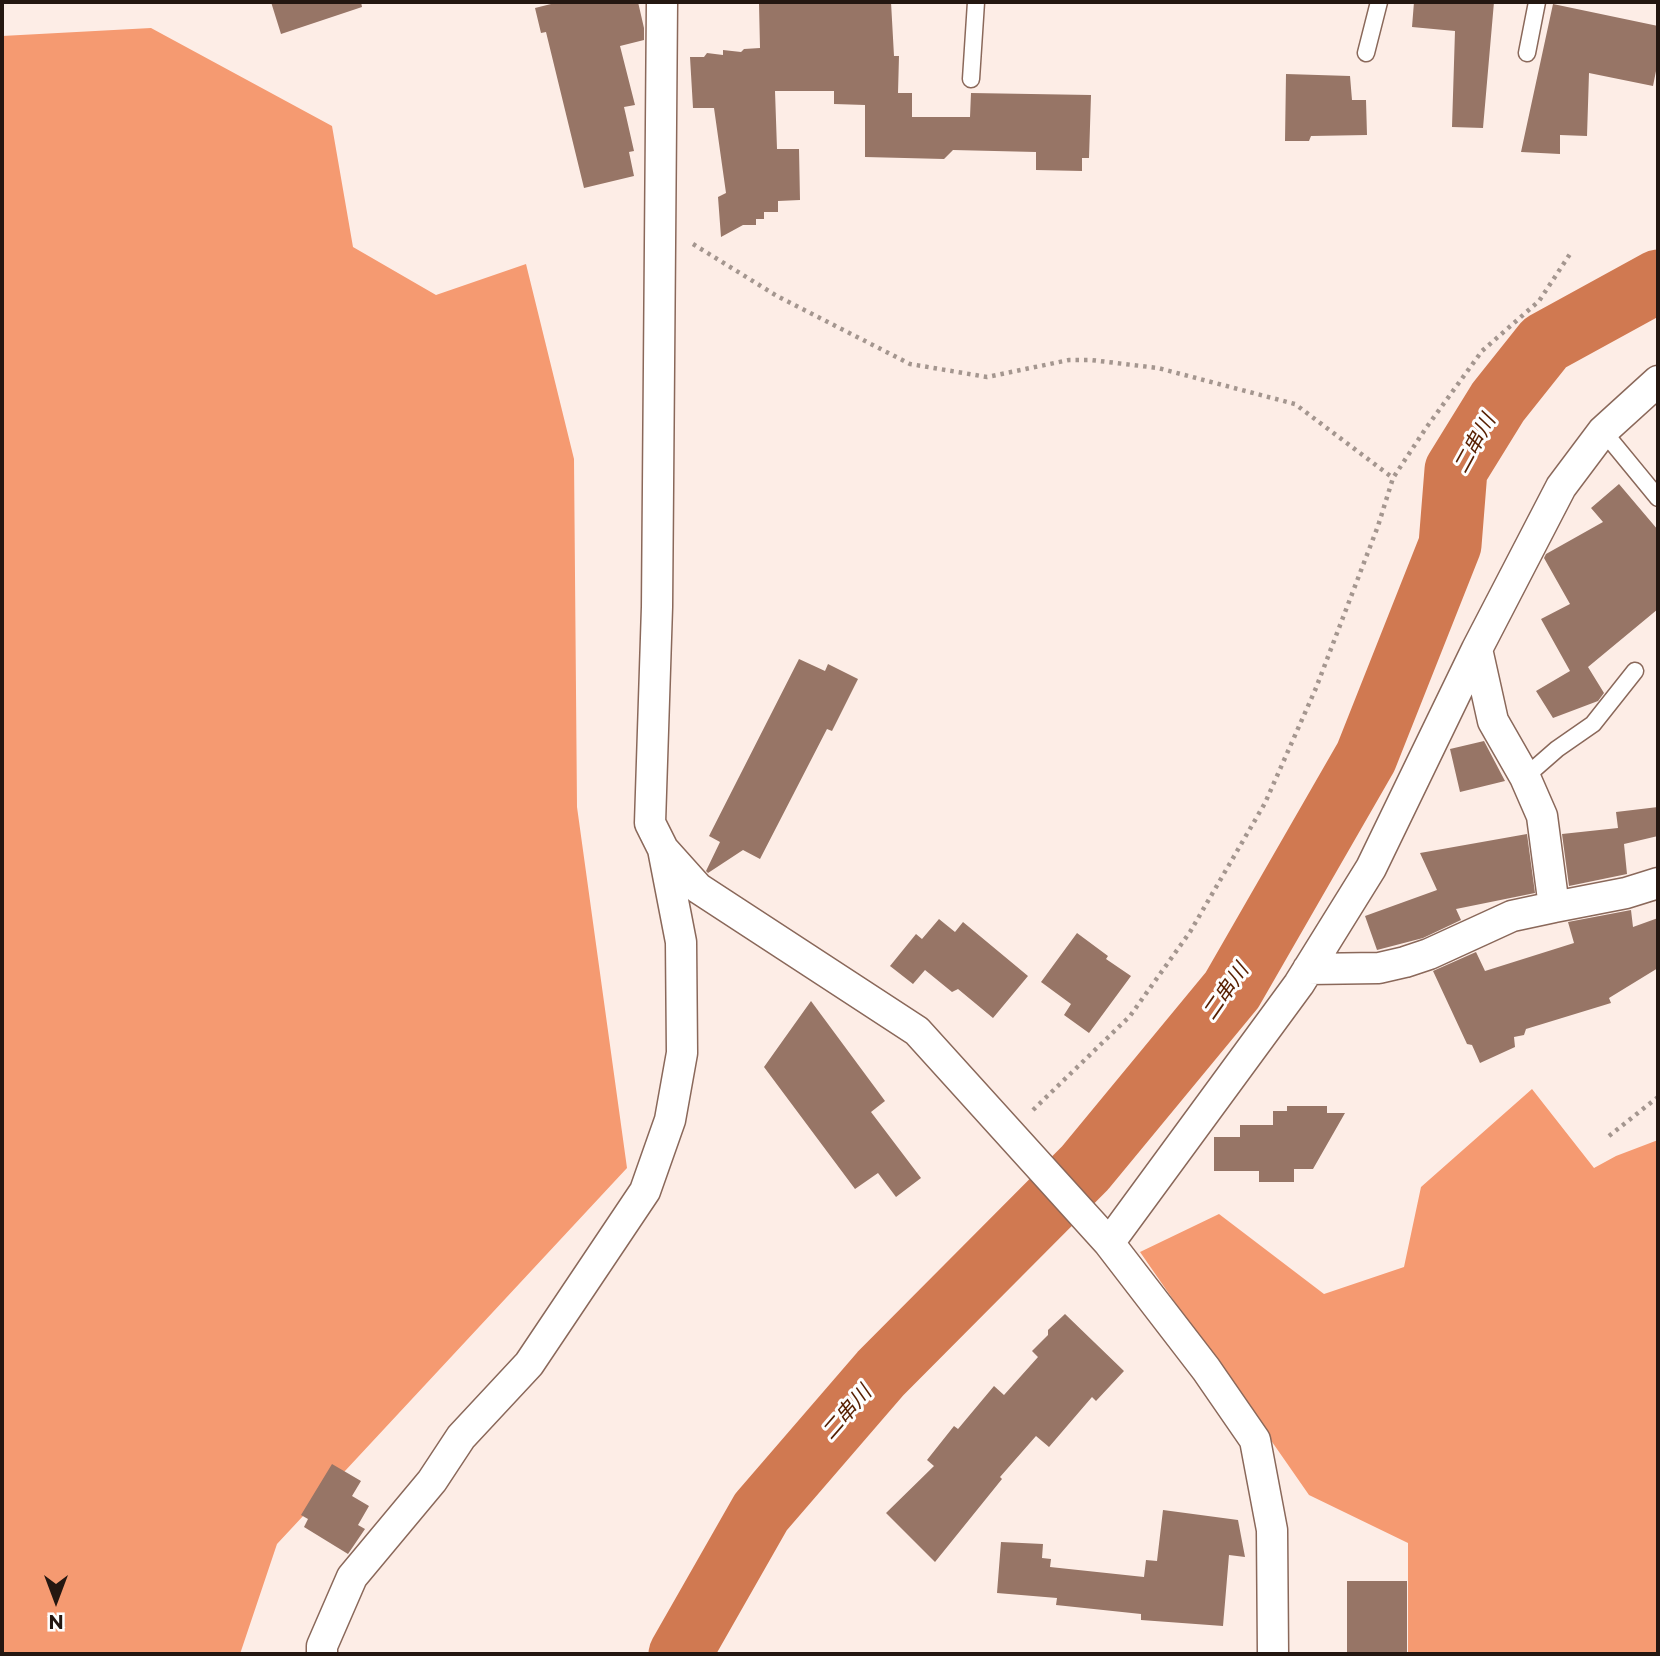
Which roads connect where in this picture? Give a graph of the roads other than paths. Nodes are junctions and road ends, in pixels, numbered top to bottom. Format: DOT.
graph roads {
  1 [pos="662,2"];
  2 [pos="976,2"];
  3 [pos="1379,2"];
  4 [pos="1538,2"];
  5 [pos="1366,53"];
  6 [pos="1527,53"];
  7 [pos="971,79"];
  8 [pos="1658,381"];
  9 [pos="1603,430"];
  10 [pos="1658,499"];
  11 [pos="1477,649"];
  12 [pos="1635,671"];
  13 [pos="1525,777"];
  14 [pos="663,849"];
  15 [pos="1658,883"];
  16 [pos="1554,907"];
  17 [pos="1308,968"];
  18 [pos="1109,1243"];
  19 [pos="322,1654"];
  20 [pos="1273,1654"];
  1 -- 14 [label="street"];
  2 -- 7 [label="lane"];
  3 -- 5 [label="lane"];
  4 -- 6 [label="lane"];
  8 -- 9 [label="street"];
  9 -- 10 [label="lane"];
  9 -- 11 [label="street"];
  11 -- 13 [label="street"];
  11 -- 17 [label="street"];
  12 -- 13 [label="lane"];
  13 -- 16 [label="street"];
  14 -- 18 [label="street"];
  14 -- 19 [label="street"];
  15 -- 16 [label="street"];
  16 -- 17 [label="street"];
  17 -- 18 [label="street"];
  18 -- 20 [label="street"];
}
